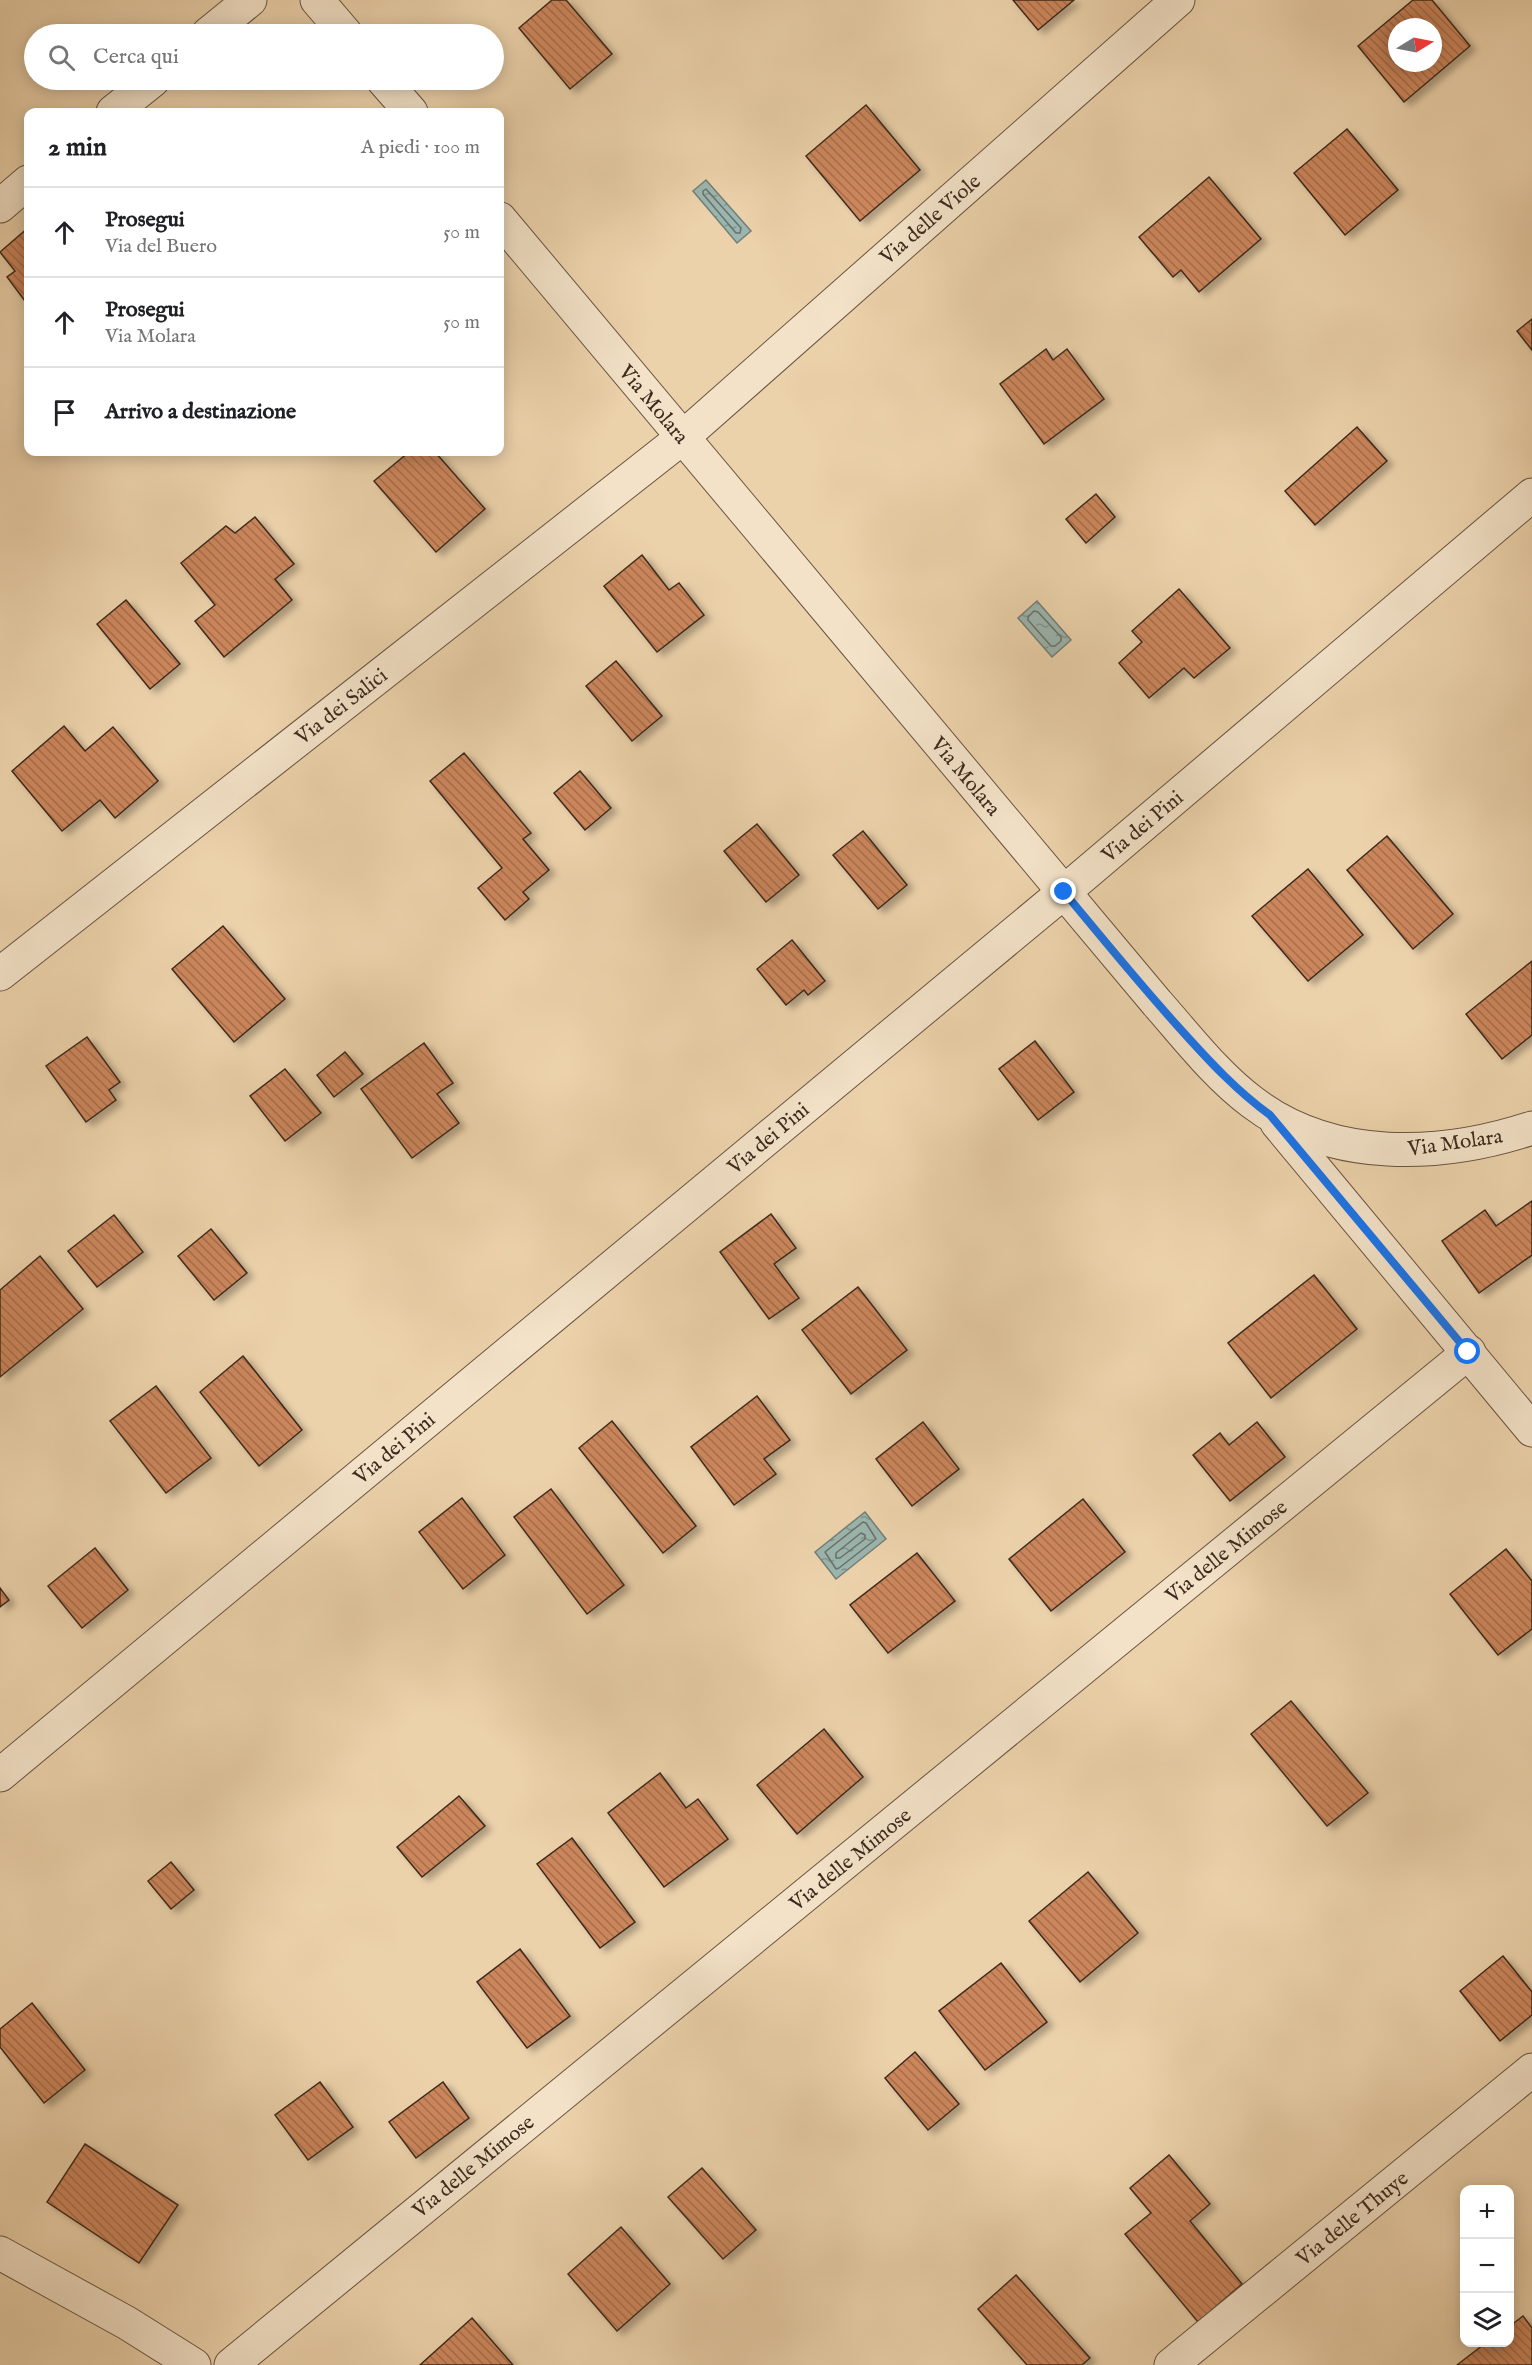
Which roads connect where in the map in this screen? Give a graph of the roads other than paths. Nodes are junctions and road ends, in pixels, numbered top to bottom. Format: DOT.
graph roads {
  1 [pos="250,0"];
  2 [pos="317,0"];
  3 [pos="1178,0"];
  4 [pos="220,24"];
  5 [pos="337,24"];
  6 [pos="140,90"];
  7 [pos="392,90"];
  8 [pos="118,108"];
  9 [pos="408,108"];
  10 [pos="24,185"];
  11 [pos="0,206"];
  12 [pos="504,224"];
  13 [pos="682,438"];
  14 [pos="1532,495"];
  15 [pos="1064,892"];
  16 [pos="0,974"];
  17 [pos="1270,1115"];
  18 [pos="1532,1128"];
  19 [pos="1468,1352"];
  20 [pos="1532,1430"];
  21 [pos="0,1775"];
  22 [pos="1532,2070"];
  23 [pos="0,2253"];
  24 [pos="194,2365"];
  25 [pos="231,2365"];
  26 [pos="1171,2365"];
  1 -- 4 [label="street"];
  2 -- 5 [label="street"];
  3 -- 13 [label="street, Via delle Viole"];
  6 -- 8 [label="street"];
  7 -- 9 [label="street"];
  10 -- 11 [label="street"];
  12 -- 13 [label="street, Via Molara"];
  13 -- 15 [label="street, Via Molara"];
  13 -- 16 [label="street, Via dei Salici"];
  14 -- 15 [label="street, Via dei Pini"];
  15 -- 17 [label="street, Via Molara"];
  15 -- 21 [label="street, Via dei Pini"];
  17 -- 18 [label="street, Via Molara"];
  17 -- 19 [label="street"];
  19 -- 20 [label="street"];
  19 -- 25 [label="street, Via delle Mimose"];
  22 -- 26 [label="street, Via delle Thuye"];
  23 -- 24 [label="street"];
}
